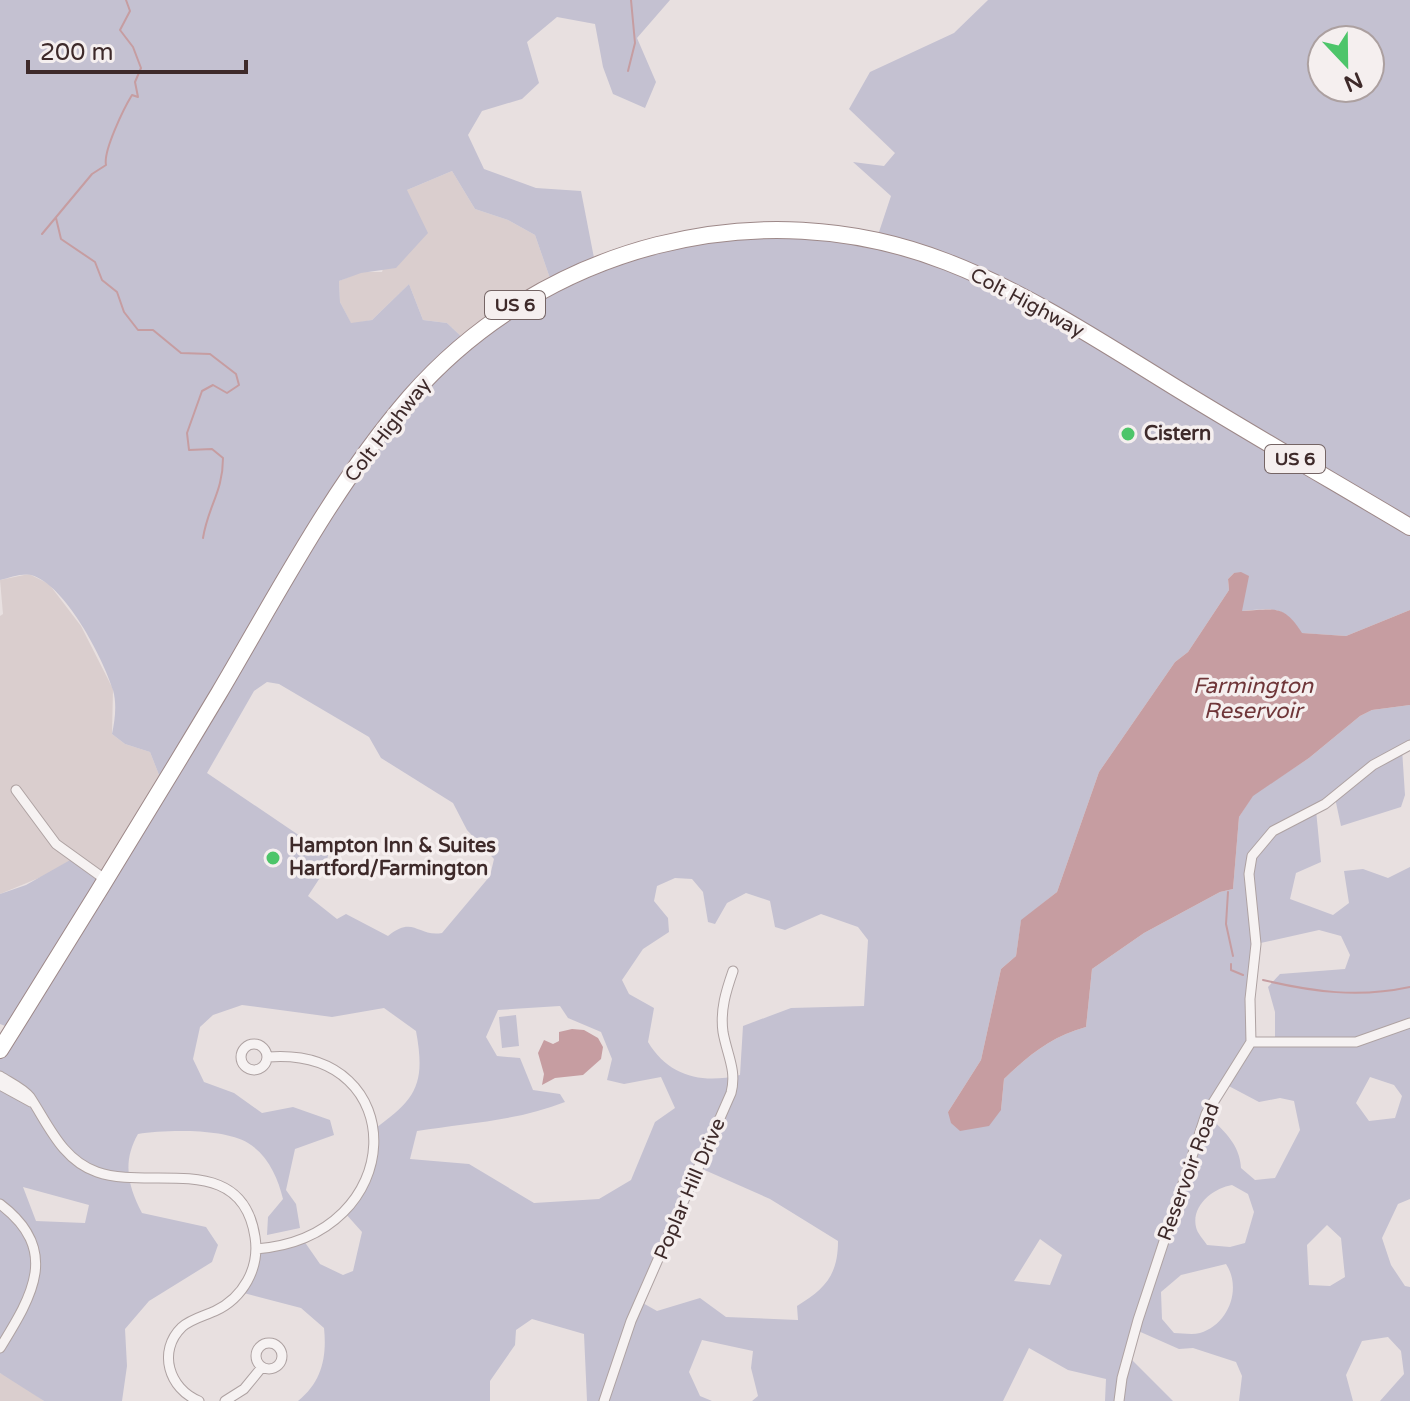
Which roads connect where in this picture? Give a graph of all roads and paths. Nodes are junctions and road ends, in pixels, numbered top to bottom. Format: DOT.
graph roads {
  1 [pos="1410,527"];
  2 [pos="1410,745"];
  3 [pos="16,790"];
  4 [pos="106,880"];
  5 [pos="733,971"];
  6 [pos="1410,1023"];
  7 [pos="1251,1042"];
  8 [pos="0,1050"];
  9 [pos="268,1057"];
  10 [pos="0,1076"];
  11 [pos="0,1085"];
  12 [pos="31,1102"];
  13 [pos="0,1204"];
  14 [pos="256,1249"];
  15 [pos="0,1348"];
  16 [pos="262,1367"];
  17 [pos="199,1401"];
  18 [pos="225,1401"];
  19 [pos="604,1401"];
  20 [pos="1119,1401"];
  1 -- 4 [label="highway, Colt Highway / US 6"];
  2 -- 7 [label="street"];
  3 -- 4 [label="street"];
  4 -- 8 [label="highway, Colt Highway / US 6"];
  5 -- 19 [label="street, Poplar Hill Drive"];
  6 -- 7 [label="street"];
  7 -- 20 [label="street, Reservoir Road"];
  9 -- 14 [label="street"];
  10 -- 12 [label="street"];
  11 -- 12 [label="street"];
  12 -- 14 [label="street"];
  13 -- 15 [label="street"];
  14 -- 17 [label="street"];
  16 -- 18 [label="street"];
}
